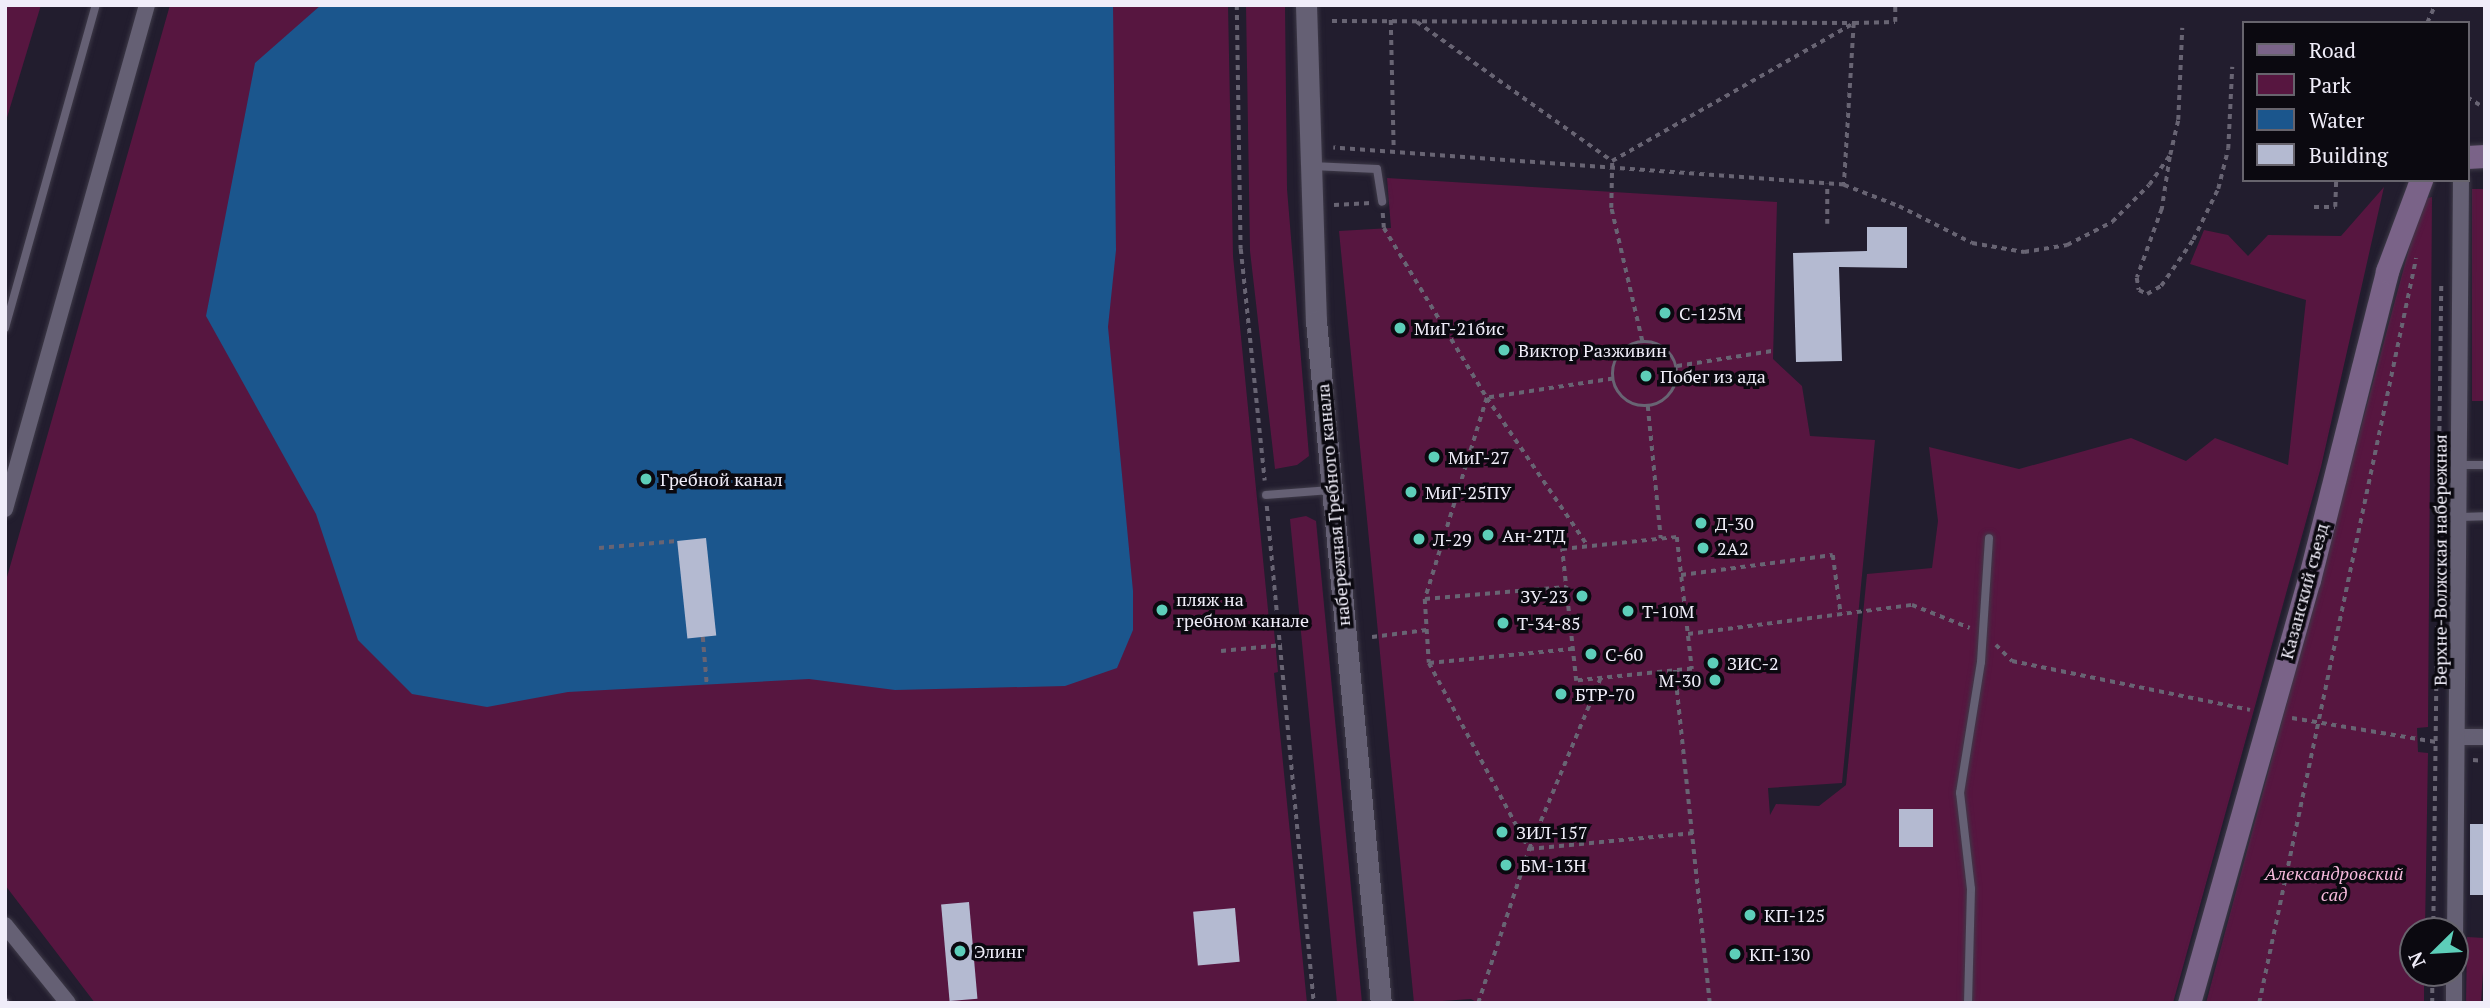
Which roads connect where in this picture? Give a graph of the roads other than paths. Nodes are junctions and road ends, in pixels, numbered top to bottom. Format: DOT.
graph roads {
  1 [pos="96,5"];
  2 [pos="147,5"];
  3 [pos="1306,5"];
  4 [pos="1309,166"];
  5 [pos="2420,182"];
  6 [pos="2461,182"];
  7 [pos="1382,202"];
  8 [pos="5,328"];
  9 [pos="2461,465"];
  10 [pos="2485,465"];
  11 [pos="1332,489"];
  12 [pos="1266,495"];
  13 [pos="5,509"];
  14 [pos="2485,516"];
  15 [pos="2460,517"];
  16 [pos="1989,538"];
  17 [pos="2458,737"];
  18 [pos="2485,737"];
  19 [pos="2455,917"];
  20 [pos="5,925"];
  21 [pos="68,1003"];
  22 [pos="1381,1003"];
  23 [pos="1968,1003"];
  24 [pos="2189,1003"];
  1 -- 8 [label="lane"];
  2 -- 13 [label="street"];
  3 -- 4 [label="street, набережная Гребного канала"];
  4 -- 7 [label="lane"];
  4 -- 11 [label="street, набережная Гребного канала"];
  5 -- 24 [label="main road, Казанский съезд"];
  6 -- 9 [label="street, Верхне-Волжская набережная"];
  9 -- 10 [label="lane"];
  9 -- 15 [label="street, Верхне-Волжская набережная"];
  11 -- 12 [label="lane"];
  11 -- 22 [label="street, набережная Гребного канала"];
  14 -- 15 [label="lane"];
  15 -- 17 [label="street, Верхне-Волжская набережная"];
  16 -- 23 [label="lane"];
  17 -- 18 [label="street"];
  17 -- 19 [label="street, Верхне-Волжская набережная"];
  20 -- 21 [label="street"];
}
